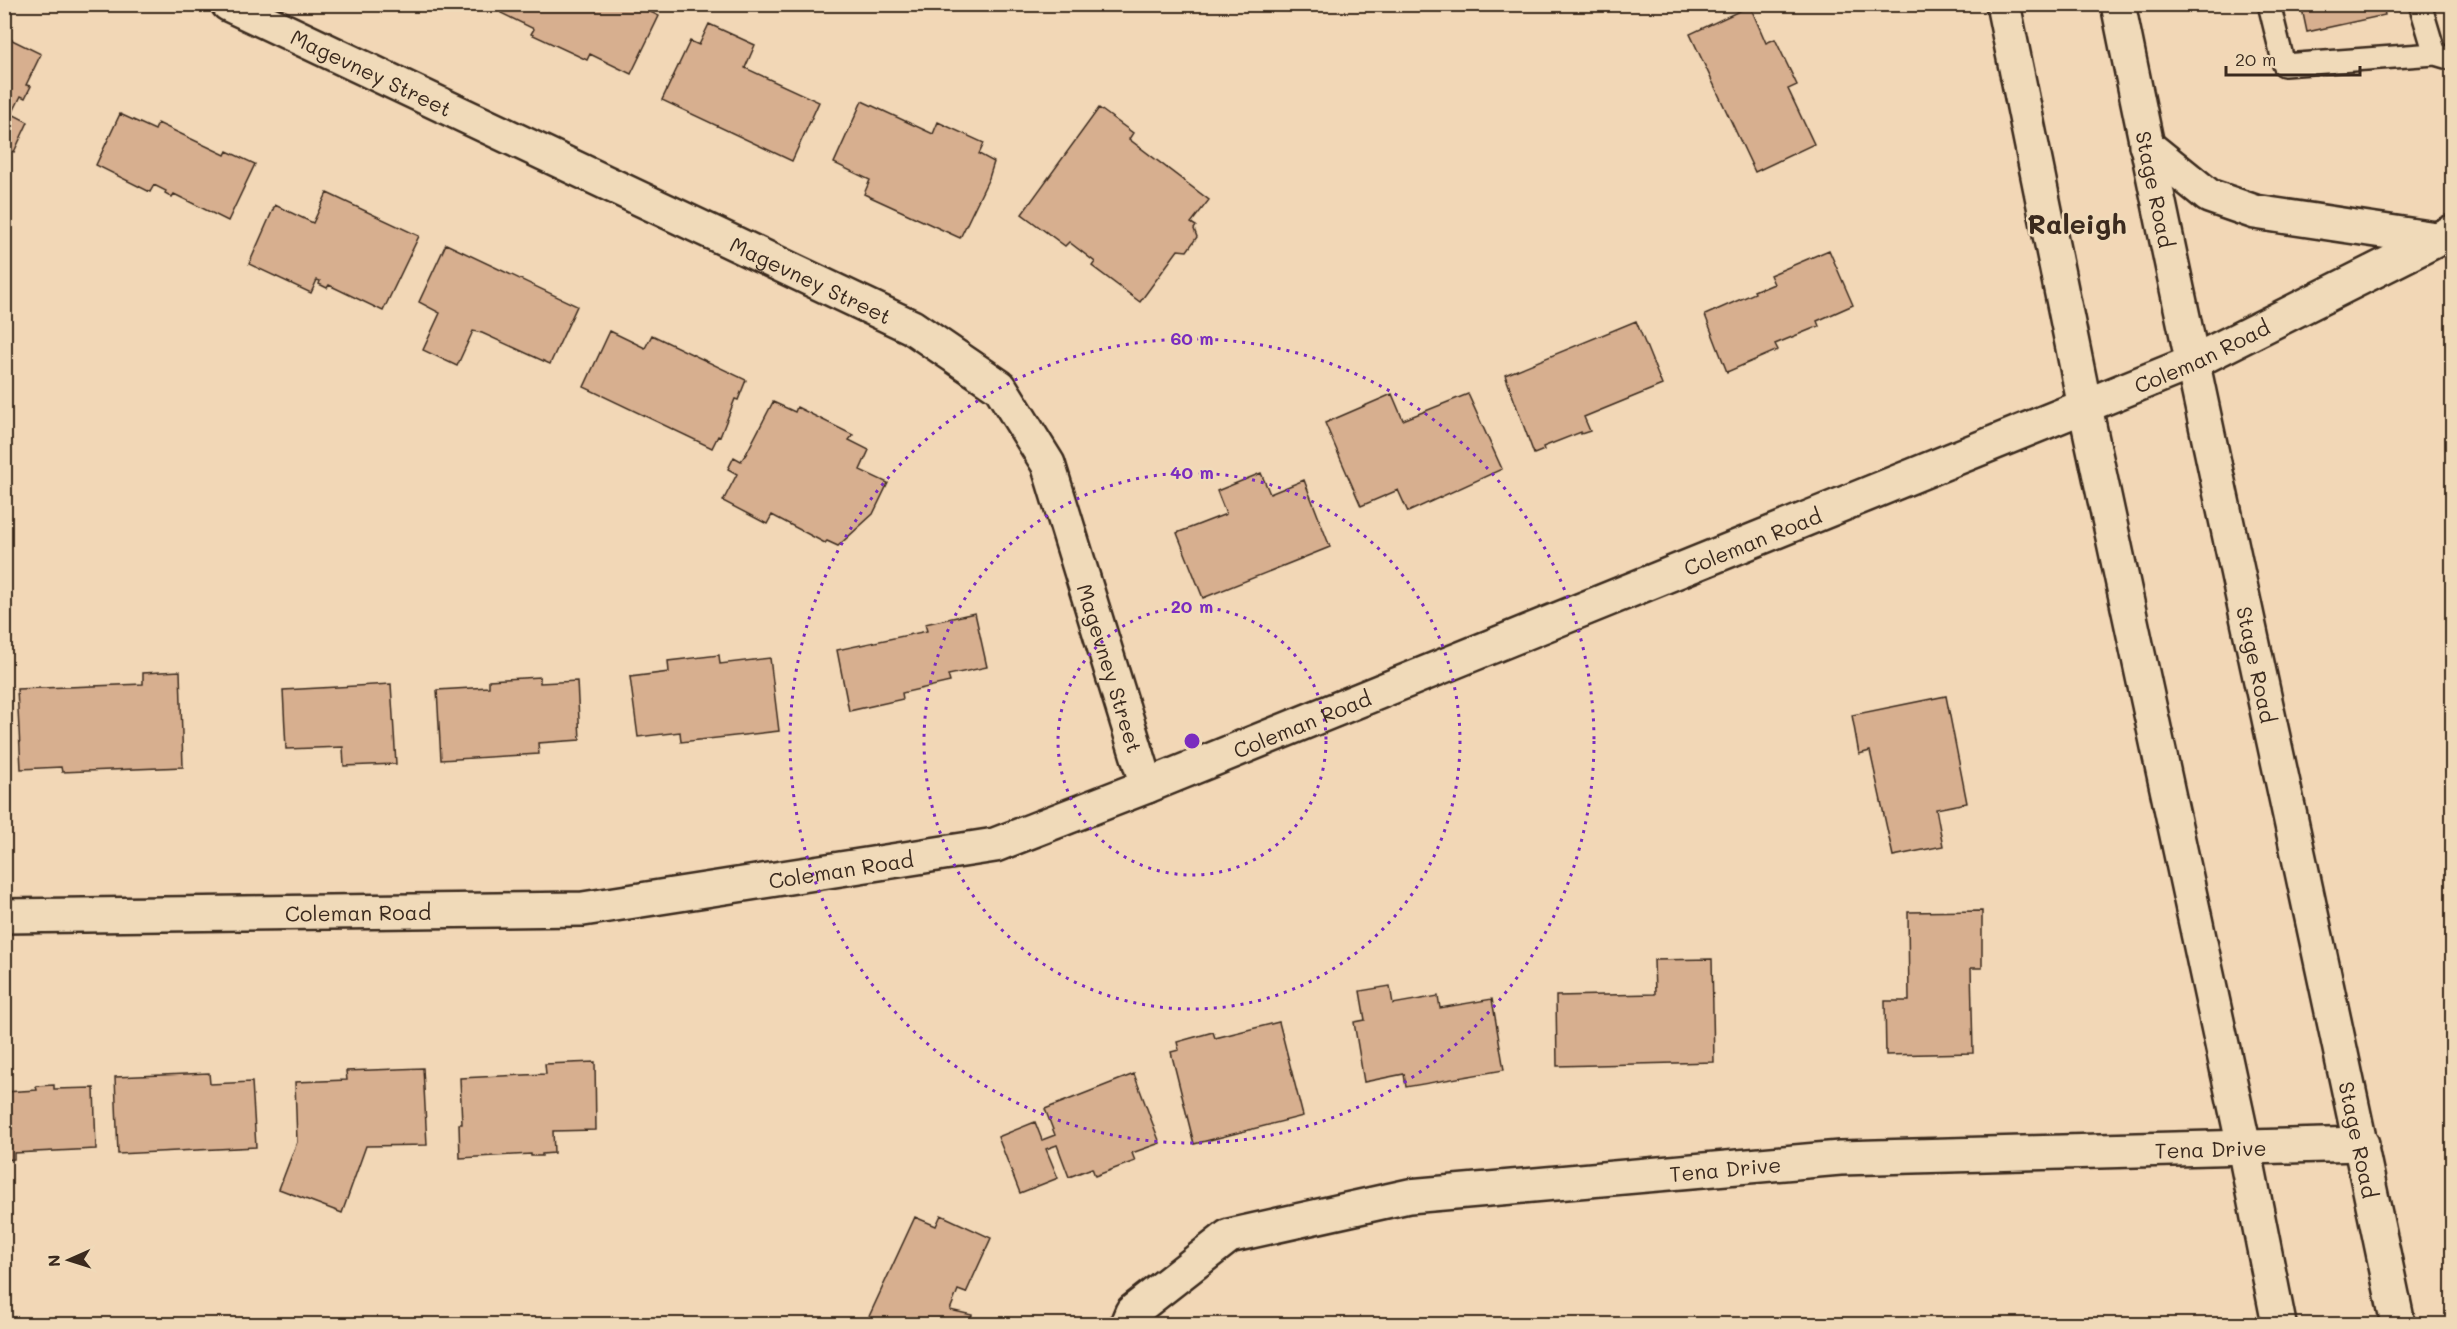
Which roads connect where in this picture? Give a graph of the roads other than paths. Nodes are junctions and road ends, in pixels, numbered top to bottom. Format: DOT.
graph roads {
  1 [pos="228,4"];
  2 [pos="2003,4"];
  3 [pos="2118,4"];
  4 [pos="2269,4"];
  5 [pos="2420,4"];
  6 [pos="2444,57"];
  7 [pos="2146,145"];
  8 [pos="2444,236"];
  9 [pos="2191,363"];
  10 [pos="2085,407"];
  11 [pos="1147,786"];
  12 [pos="4,916"];
  13 [pos="2362,1144"];
  14 [pos="2244,1147"];
  15 [pos="1127,1324"];
  16 [pos="2279,1324"];
  17 [pos="2398,1324"];
  1 -- 11 [label="main road, Magevney Street"];
  2 -- 10 [label="main road"];
  3 -- 7 [label="main road, Stage Road"];
  4 -- 6 [label="lane"];
  5 -- 6 [label="lane"];
  7 -- 8 [label="main road"];
  7 -- 9 [label="main road, Stage Road"];
  8 -- 9 [label="main road, Coleman Road"];
  9 -- 10 [label="main road, Coleman Road"];
  9 -- 13 [label="main road, Stage Road"];
  10 -- 11 [label="main road, Coleman Road"];
  10 -- 14 [label="main road"];
  11 -- 12 [label="main road, Coleman Road"];
  13 -- 14 [label="main road, Tena Drive"];
  13 -- 17 [label="main road, Stage Road"];
  14 -- 15 [label="main road, Tena Drive"];
  14 -- 16 [label="main road"];
}
